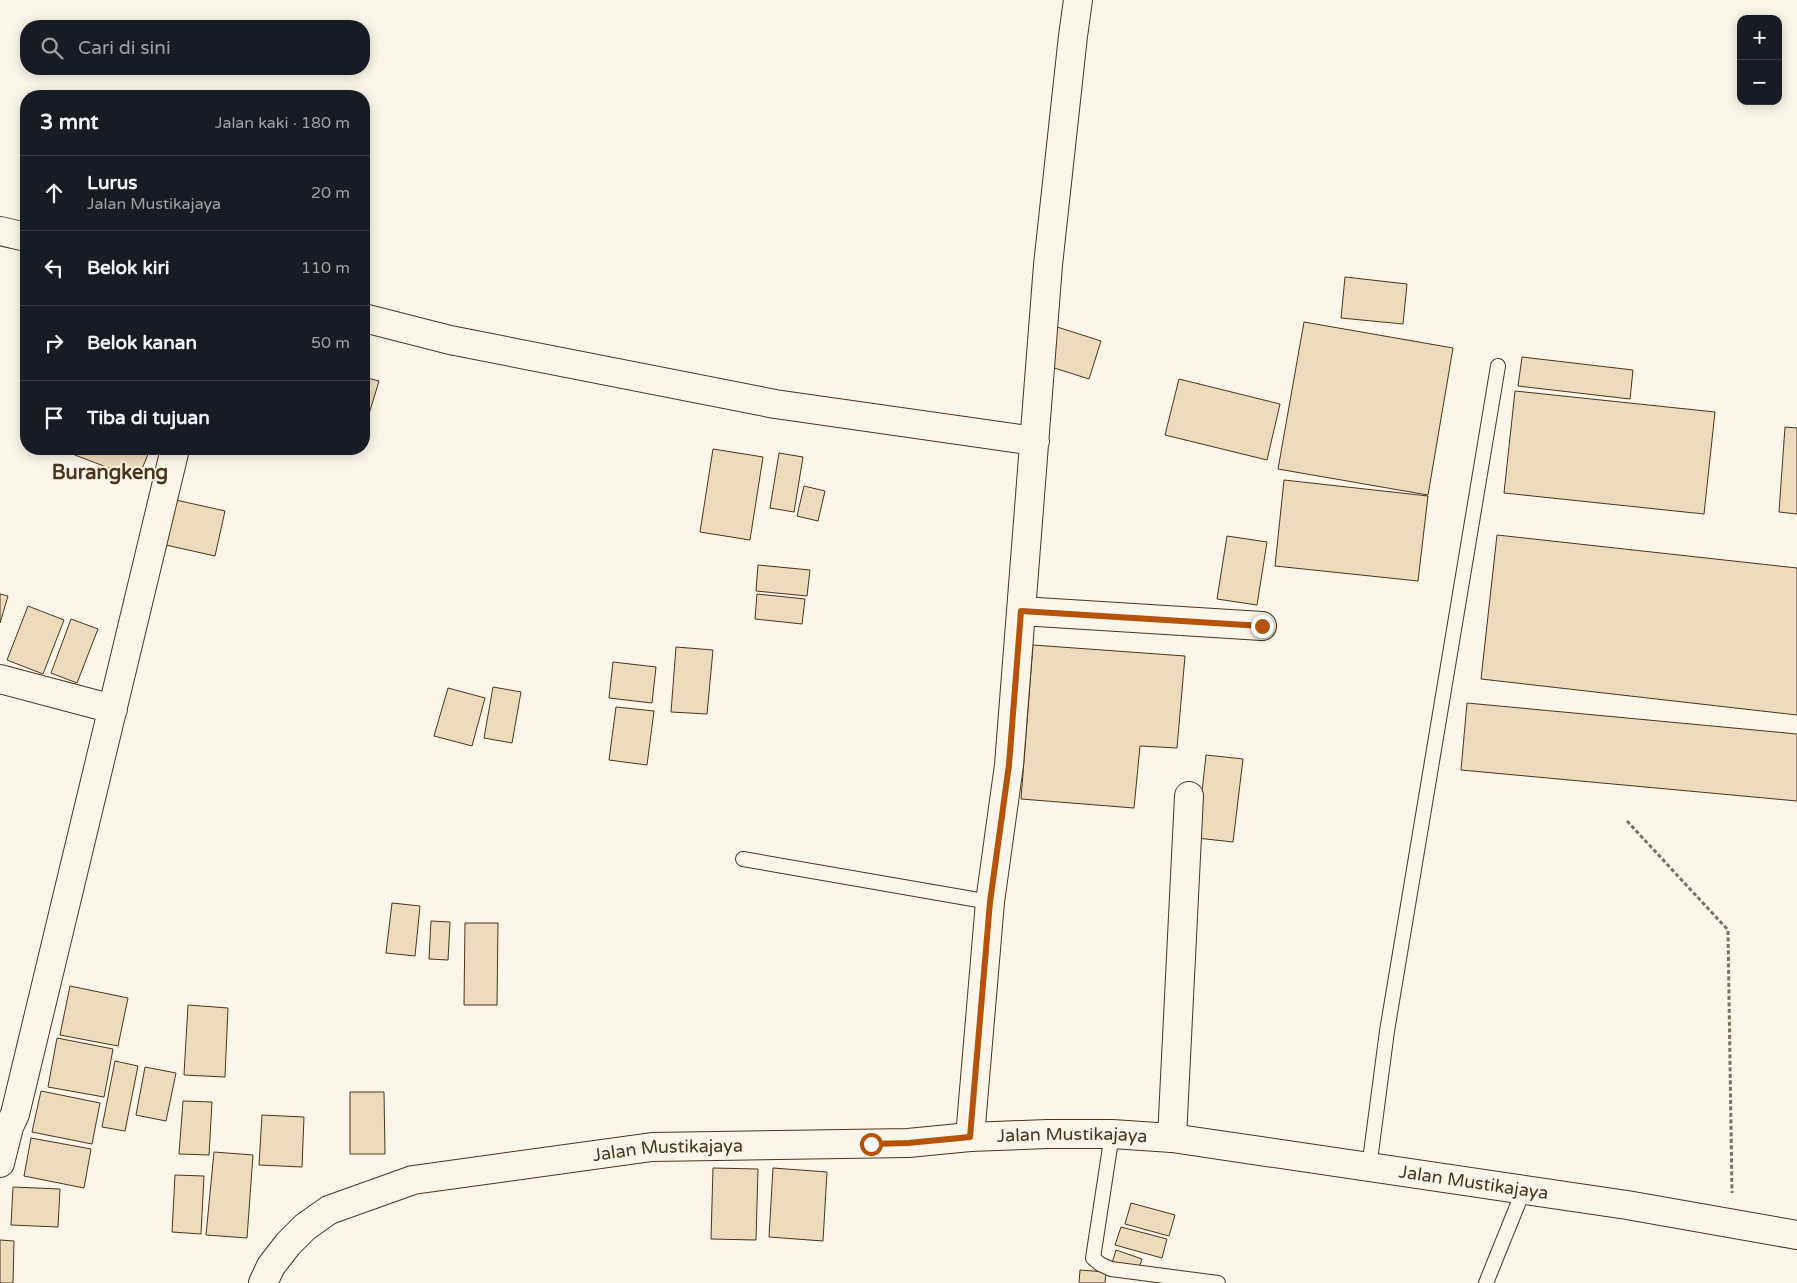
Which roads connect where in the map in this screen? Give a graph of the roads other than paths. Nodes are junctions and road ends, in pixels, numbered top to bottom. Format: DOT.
graph roads {
  1 [pos="1078,0"];
  2 [pos="0,231"];
  3 [pos="20,236"];
  4 [pos="370,320"];
  5 [pos="1498,366"];
  6 [pos="1035,441"];
  7 [pos="174,455"];
  8 [pos="1021,611"];
  9 [pos="1262,626"];
  10 [pos="0,679"];
  11 [pos="113,709"];
  12 [pos="1189,796"];
  13 [pos="742,859"];
  14 [pos="990,902"];
  15 [pos="1112,1134"];
  16 [pos="970,1137"];
  17 [pos="1172,1138"];
  18 [pos="0,1163"];
  19 [pos="1370,1168"];
  20 [pos="1524,1189"];
  21 [pos="1797,1235"];
  22 [pos="263,1283"];
  23 [pos="1218,1283"];
  24 [pos="1486,1283"];
  1 -- 6 [label="street"];
  2 -- 3 [label="street"];
  4 -- 6 [label="street"];
  5 -- 19 [label="lane"];
  6 -- 8 [label="street"];
  7 -- 11 [label="street"];
  8 -- 9 [label="street"];
  8 -- 14 [label="street"];
  10 -- 11 [label="street"];
  11 -- 18 [label="street"];
  12 -- 17 [label="street"];
  13 -- 14 [label="lane"];
  14 -- 16 [label="street"];
  15 -- 16 [label="street, Jalan Mustikajaya"];
  15 -- 17 [label="street, Jalan Mustikajaya"];
  15 -- 23 [label="lane"];
  16 -- 22 [label="street, Jalan Mustikajaya"];
  17 -- 19 [label="street, Jalan Mustikajaya"];
  19 -- 20 [label="street, Jalan Mustikajaya"];
  20 -- 21 [label="street, Jalan Mustikajaya"];
  20 -- 24 [label="lane"];
}
